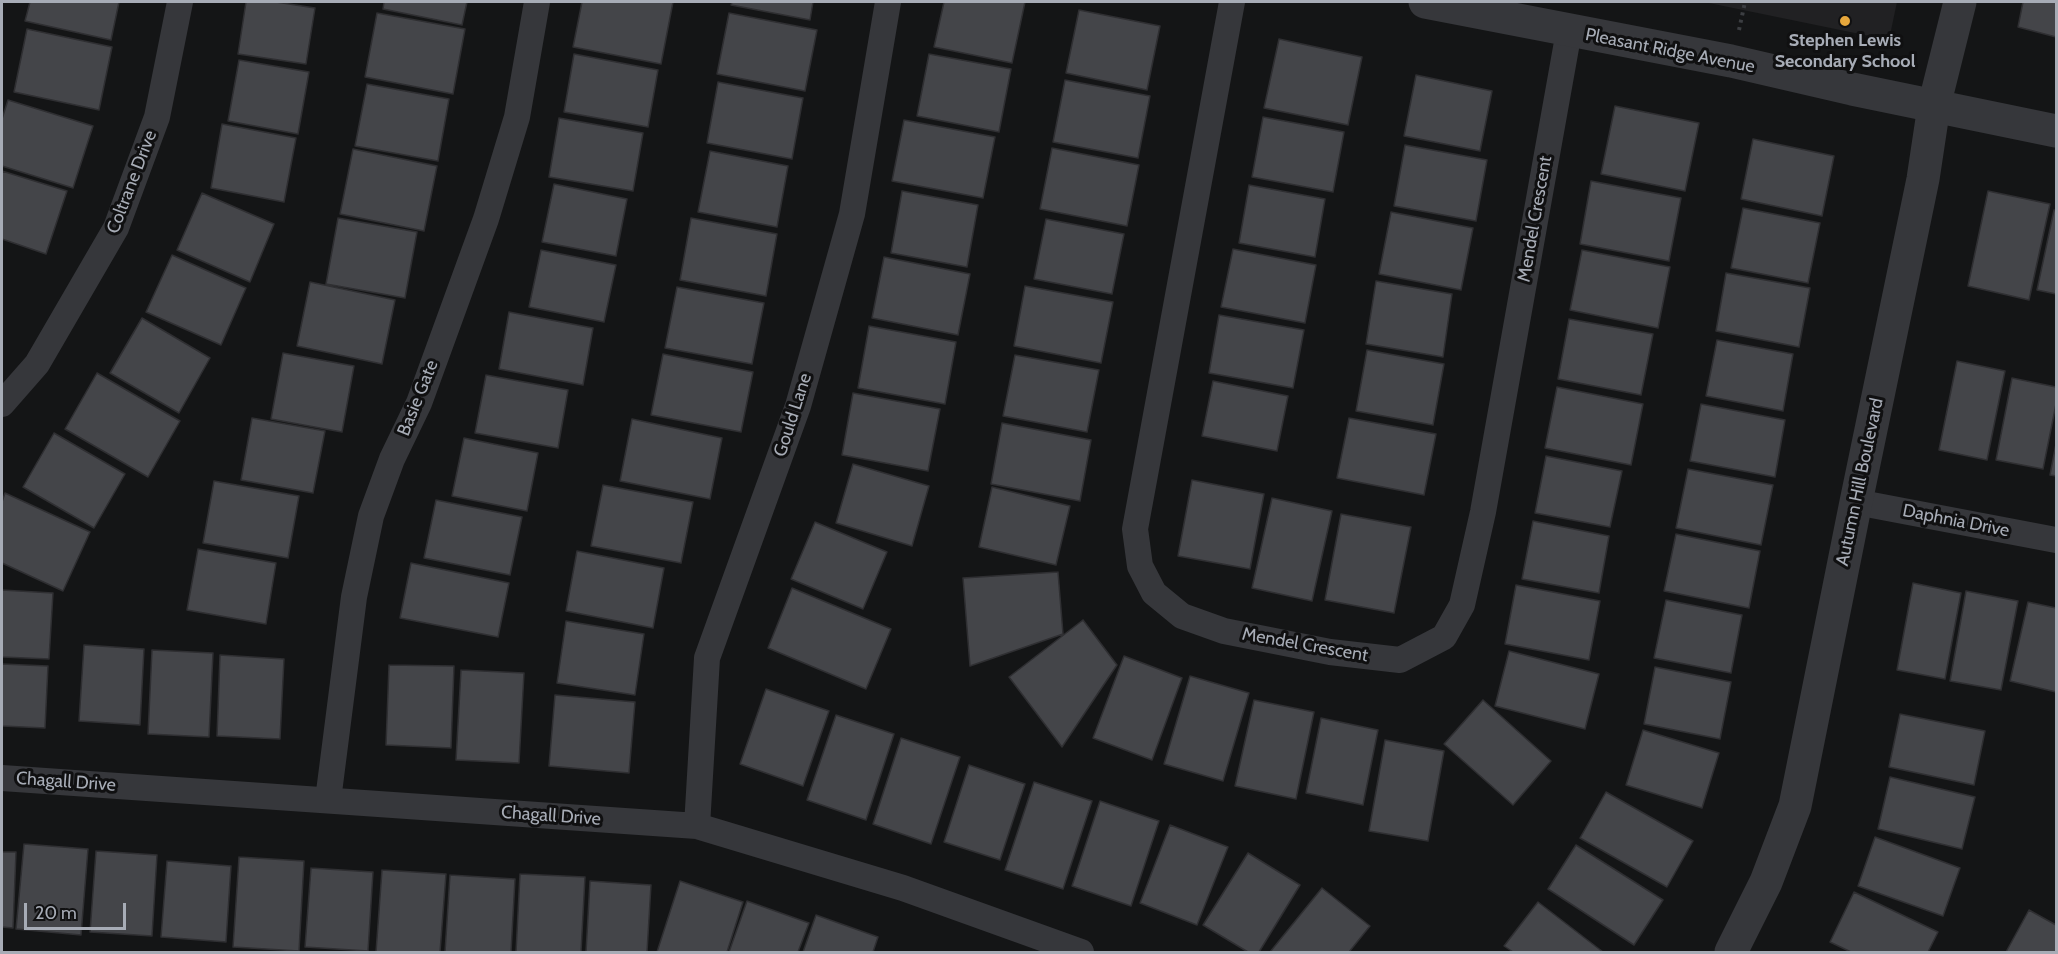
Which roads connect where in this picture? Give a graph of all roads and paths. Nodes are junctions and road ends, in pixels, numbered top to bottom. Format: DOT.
graph roads {
  1 [pos="180,2"];
  2 [pos="537,2"];
  3 [pos="888,2"];
  4 [pos="1232,2"];
  5 [pos="1425,2"];
  6 [pos="1960,2"];
  7 [pos="1569,31"];
  8 [pos="1934,106"];
  9 [pos="2056,131"];
  10 [pos="2,404"];
  11 [pos="1856,502"];
  12 [pos="2056,540"];
  13 [pos="2,778"];
  14 [pos="328,800"];
  15 [pos="697,826"];
  16 [pos="1081,952"];
  17 [pos="1731,952"];
  1 -- 10 [label="street, Coltrane Drive"];
  2 -- 14 [label="street, Basie Gate"];
  3 -- 15 [label="street, Gould Lane"];
  4 -- 7 [label="street, Mendel Crescent"];
  5 -- 7 [label="street, Pleasant Ridge Avenue"];
  6 -- 8 [label="street, Autumn Hill Boulevard"];
  7 -- 8 [label="street, Pleasant Ridge Avenue"];
  8 -- 9 [label="street, Pleasant Ridge Avenue"];
  8 -- 11 [label="street, Autumn Hill Boulevard"];
  11 -- 12 [label="street, Daphnia Drive"];
  11 -- 17 [label="street, Autumn Hill Boulevard"];
  13 -- 14 [label="street, Chagall Drive"];
  14 -- 15 [label="street, Chagall Drive"];
  15 -- 16 [label="street, Chagall Drive"];
}
